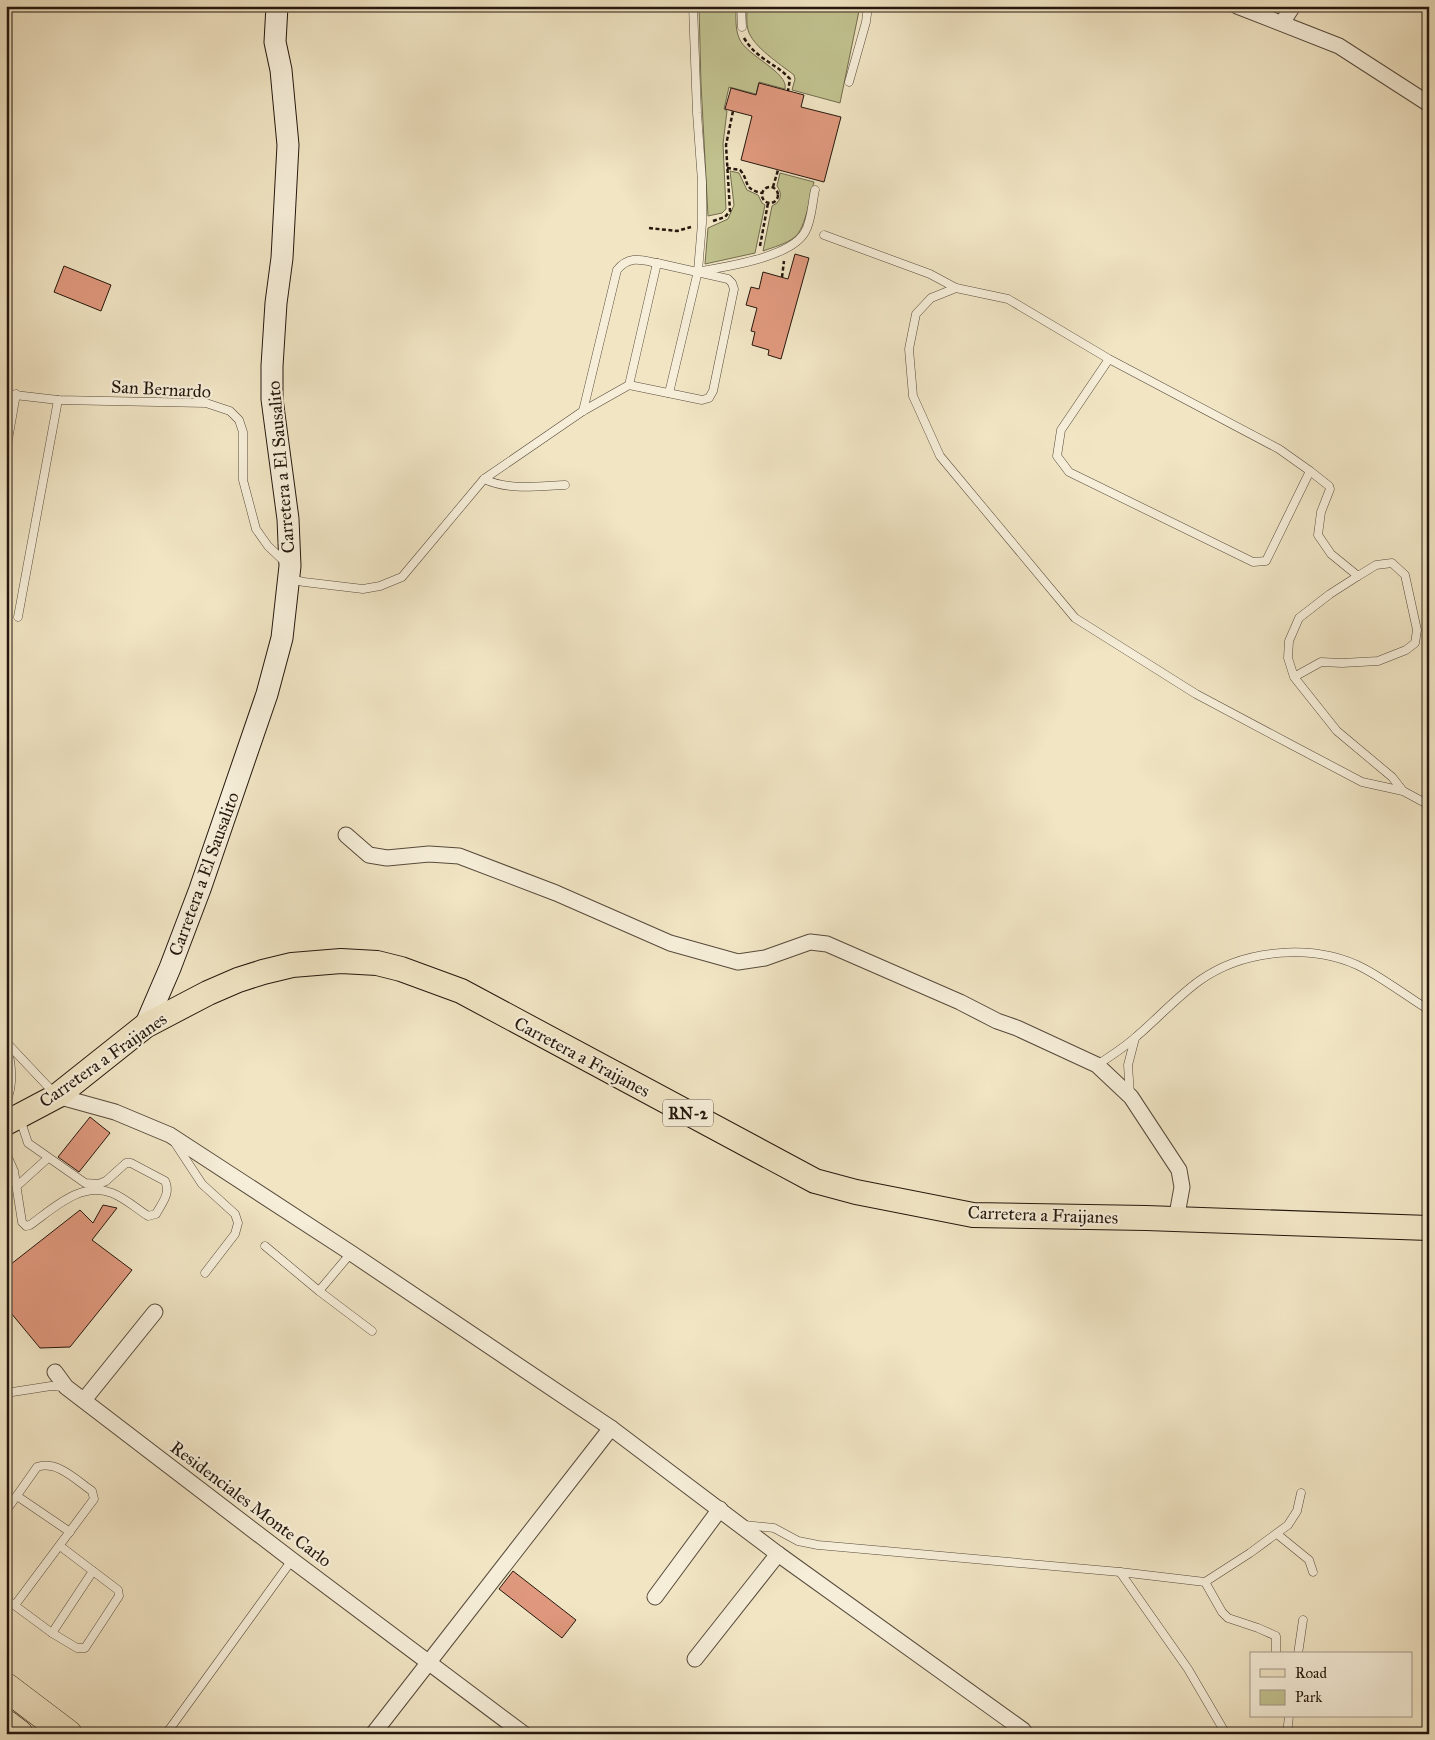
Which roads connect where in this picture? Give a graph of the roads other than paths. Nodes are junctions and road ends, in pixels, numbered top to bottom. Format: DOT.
graph roads {
  1 [pos="277,6"];
  2 [pos="693,6"];
  3 [pos="741,6"];
  4 [pos="868,6"];
  5 [pos="1237,6"];
  6 [pos="1293,6"];
  7 [pos="1282,23"];
  8 [pos="742,27"];
  9 [pos="850,82"];
  10 [pos="1429,104"];
  11 [pos="815,190"];
  12 [pos="824,235"];
  13 [pos="657,263"];
  14 [pos="698,272"];
  15 [pos="956,288"];
  16 [pos="1109,359"];
  17 [pos="629,385"];
  18 [pos="669,393"];
  19 [pos="6,394"];
  20 [pos="16,394"];
  21 [pos="58,400"];
  22 [pos="583,411"];
  23 [pos="6,451"];
  24 [pos="1310,471"];
  25 [pos="484,479"];
  26 [pos="565,484"];
  27 [pos="289,572"];
  28 [pos="1358,576"];
  29 [pos="18,617"];
  30 [pos="1294,677"];
  31 [pos="1403,791"];
  32 [pos="1429,805"];
  33 [pos="346,835"];
  34 [pos="1429,1010"];
  35 [pos="144,1026"];
  36 [pos="1135,1038"];
  37 [pos="6,1044"];
  38 [pos="1098,1065"];
  39 [pos="57,1096"];
  40 [pos="1130,1097"];
  41 [pos="11,1114"];
  42 [pos="170,1135"];
  43 [pos="6,1154"];
  44 [pos="48,1158"];
  45 [pos="17,1186"];
  46 [pos="1176,1220"];
  47 [pos="1429,1228"];
  48 [pos="265,1246"];
  49 [pos="351,1253"];
  50 [pos="205,1273"];
  51 [pos="319,1291"];
  52 [pos="155,1312"];
  53 [pos="372,1331"];
  54 [pos="55,1372"];
  55 [pos="66,1387"];
  56 [pos="6,1393"];
  57 [pos="84,1400"];
  58 [pos="611,1428"];
  59 [pos="1301,1493"];
  60 [pos="17,1496"];
  61 [pos="720,1509"];
  62 [pos="6,1512"];
  63 [pos="740,1525"];
  64 [pos="70,1532"];
  65 [pos="1277,1534"];
  66 [pos="60,1546"];
  67 [pos="778,1554"];
  68 [pos="292,1560"];
  69 [pos="93,1571"];
  70 [pos="1120,1572"];
  71 [pos="1313,1572"];
  72 [pos="1205,1582"];
  73 [pos="655,1597"];
  74 [pos="6,1599"];
  75 [pos="15,1605"];
  76 [pos="1303,1620"];
  77 [pos="52,1632"];
  78 [pos="1276,1652"];
  79 [pos="1298,1652"];
  80 [pos="695,1659"];
  81 [pos="428,1662"];
  82 [pos="6,1687"];
  83 [pos="1289,1718"];
  84 [pos="6,1724"];
  85 [pos="19,1734"];
  86 [pos="68,1734"];
  87 [pos="166,1734"];
  88 [pos="373,1734"];
  89 [pos="524,1734"];
  90 [pos="1026,1734"];
  91 [pos="1226,1734"];
  92 [pos="1287,1734"];
  1 -- 27 [label="street, Carretera a El Sausalito"];
  2 -- 14 [label="lane"];
  3 -- 8 [label="lane"];
  4 -- 9 [label="lane"];
  5 -- 7 [label="street"];
  6 -- 7 [label="street"];
  7 -- 10 [label="street"];
  11 -- 14 [label="lane"];
  12 -- 15 [label="lane"];
  13 -- 14 [label="lane"];
  13 -- 17 [label="lane"];
  13 -- 22 [label="lane"];
  14 -- 18 [label="lane"];
  14 -- 18 [label="lane"];
  15 -- 16 [label="lane"];
  15 -- 31 [label="lane"];
  16 -- 24 [label="lane"];
  16 -- 24 [label="lane"];
  17 -- 18 [label="lane"];
  17 -- 22 [label="lane"];
  19 -- 20 [label="lane, San Bernardo"];
  20 -- 21 [label="lane, San Bernardo"];
  20 -- 23 [label="lane"];
  21 -- 27 [label="lane, San Bernardo"];
  21 -- 29 [label="lane"];
  22 -- 25 [label="lane"];
  24 -- 28 [label="lane"];
  25 -- 26 [label="lane"];
  25 -- 27 [label="lane"];
  27 -- 35 [label="street, Carretera a El Sausalito"];
  28 -- 30 [label="lane"];
  28 -- 30 [label="lane"];
  30 -- 31 [label="lane"];
  31 -- 32 [label="lane"];
  33 -- 38 [label="street"];
  34 -- 36 [label="lane"];
  35 -- 39 [label="main road, Carretera a Fraijanes / RN-2"];
  35 -- 46 [label="main road, Carretera a Fraijanes / RN-2"];
  36 -- 38 [label="lane"];
  36 -- 40 [label="lane"];
  37 -- 39 [label="lane"];
  37 -- 41 [label="lane"];
  38 -- 40 [label="street"];
  39 -- 41 [label="main road, Carretera a Fraijanes / RN-2"];
  39 -- 42 [label="street"];
  40 -- 46 [label="street"];
  41 -- 44 [label="lane"];
  42 -- 49 [label="street"];
  42 -- 50 [label="lane"];
  43 -- 45 [label="lane"];
  44 -- 45 [label="lane"];
  44 -- 45 [label="lane"];
  46 -- 47 [label="main road, Carretera a Fraijanes / RN-2"];
  48 -- 51 [label="lane"];
  49 -- 51 [label="lane"];
  49 -- 58 [label="street"];
  51 -- 53 [label="lane"];
  52 -- 57 [label="street"];
  54 -- 55 [label="street, Residenciales Monte Carlo"];
  55 -- 56 [label="lane"];
  55 -- 57 [label="street, Residenciales Monte Carlo"];
  57 -- 68 [label="street, Residenciales Monte Carlo"];
  58 -- 61 [label="street"];
  58 -- 81 [label="street"];
  59 -- 65 [label="lane"];
  60 -- 62 [label="lane"];
  60 -- 64 [label="lane"];
  60 -- 64 [label="lane"];
  61 -- 63 [label="street"];
  61 -- 73 [label="street"];
  63 -- 67 [label="street"];
  63 -- 70 [label="lane"];
  64 -- 66 [label="lane"];
  65 -- 71 [label="lane"];
  65 -- 72 [label="lane"];
  66 -- 69 [label="lane"];
  66 -- 75 [label="lane"];
  67 -- 80 [label="street"];
  67 -- 90 [label="street"];
  68 -- 81 [label="street, Residenciales Monte Carlo"];
  68 -- 87 [label="lane"];
  69 -- 77 [label="lane"];
  69 -- 77 [label="lane"];
  70 -- 72 [label="lane"];
  70 -- 91 [label="lane"];
  72 -- 78 [label="lane"];
  74 -- 75 [label="lane"];
  75 -- 77 [label="lane"];
  76 -- 79 [label="lane"];
  81 -- 88 [label="street"];
  81 -- 89 [label="street, Residenciales Monte Carlo"];
  82 -- 86 [label="highway"];
  83 -- 92 [label="lane"];
  84 -- 85 [label="highway"];
}
